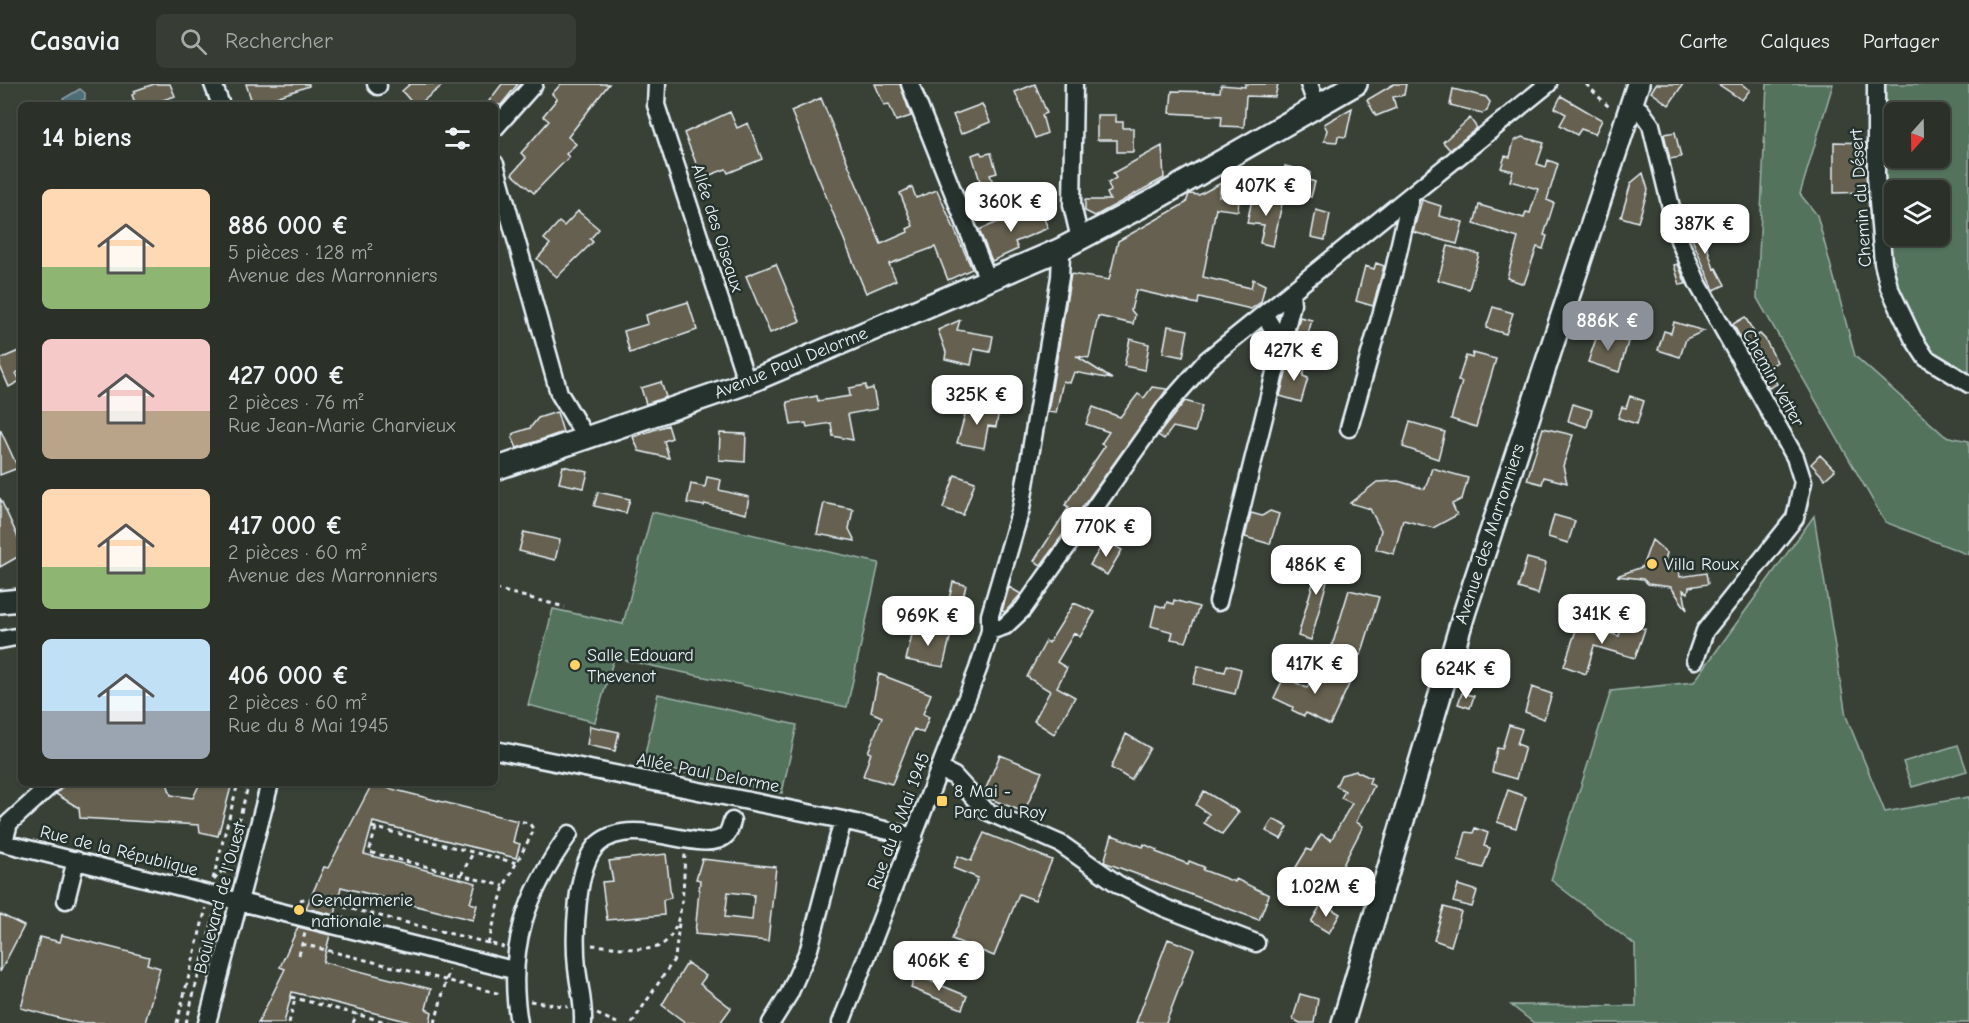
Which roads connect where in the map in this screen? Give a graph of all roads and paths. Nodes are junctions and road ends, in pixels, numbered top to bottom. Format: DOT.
graph roads {
  1 [pos="213,84"];
  2 [pos="534,84"];
  3 [pos="657,84"];
  4 [pos="910,84"];
  5 [pos="1074,84"];
  6 [pos="1309,84"];
  7 [pos="1356,84"];
  8 [pos="1548,84"];
  9 [pos="1586,84"];
  10 [pos="1876,84"];
  11 [pos="1628,96"];
  12 [pos="220,102"];
  13 [pos="1317,106"];
  14 [pos="498,125"];
  15 [pos="498,175"];
  16 [pos="1411,195"];
  17 [pos="1080,239"];
  18 [pos="1059,250"];
  19 [pos="988,280"];
  20 [pos="1291,293"];
  21 [pos="1264,314"];
  22 [pos="747,383"];
  23 [pos="1969,384"];
  24 [pos="1349,428"];
  25 [pos="586,438"];
  26 [pos="498,468"];
  27 [pos="1214,573"];
  28 [pos="498,590"];
  29 [pos="18,600"];
  30 [pos="0,602"];
  31 [pos="1218,602"];
  32 [pos="565,607"];
  33 [pos="990,631"];
  34 [pos="18,637"];
  35 [pos="0,640"];
  36 [pos="1695,660"];
  37 [pos="498,751"];
  38 [pos="939,769"];
  39 [pos="50,786"];
  40 [pos="269,786"];
  41 [pos="843,820"];
  42 [pos="519,821"];
  43 [pos="732,821"];
  44 [pos="569,834"];
  45 [pos="914,837"];
  46 [pos="686,839"];
  47 [pos="2,842"];
  48 [pos="474,852"];
  49 [pos="76,860"];
  50 [pos="517,863"];
  51 [pos="247,870"];
  52 [pos="461,875"];
  53 [pos="203,878"];
  54 [pos="504,886"];
  55 [pos="66,900"];
  56 [pos="317,901"];
  57 [pos="238,902"];
  58 [pos="680,921"];
  59 [pos="457,936"];
  60 [pos="1256,943"];
  61 [pos="302,944"];
  62 [pos="488,944"];
  63 [pos="575,944"];
  64 [pos="517,951"];
  65 [pos="453,955"];
  66 [pos="513,970"];
  67 [pos="446,980"];
  68 [pos="515,998"];
  69 [pos="357,1014"];
  70 [pos="583,1015"];
  71 [pos="207,1023"];
  72 [pos="289,1023"];
  73 [pos="353,1023"];
  74 [pos="390,1023"];
  75 [pos="435,1023"];
  76 [pos="519,1023"];
  77 [pos="632,1023"];
  78 [pos="771,1023"];
  79 [pos="841,1023"];
  80 [pos="1344,1023"];
  1 -- 12 [label="street"];
  2 -- 14 [label="street"];
  3 -- 22 [label="street, Allée des Oiseaux"];
  4 -- 19 [label="street"];
  5 -- 17 [label="street"];
  6 -- 13 [label="street"];
  7 -- 13 [label="main road, Avenue Paul Delorme"];
  8 -- 16 [label="street"];
  9 -- 11 [label="path"];
  10 -- 23 [label="street, Chemin du Désert"];
  11 -- 36 [label="street, Chemin Vetter"];
  11 -- 80 [label="main road, Avenue des Marronniers"];
  13 -- 17 [label="main road, Avenue Paul Delorme"];
  15 -- 25 [label="street"];
  16 -- 20 [label="street"];
  16 -- 24 [label="street"];
  17 -- 18 [label="main road, Avenue Paul Delorme"];
  18 -- 19 [label="main road, Avenue Paul Delorme"];
  18 -- 33 [label="street, Rue du 8 Mai 1945"];
  19 -- 22 [label="main road, Avenue Paul Delorme"];
  20 -- 21 [label="street"];
  20 -- 31 [label="street"];
  21 -- 27 [label="street"];
  21 -- 33 [label="street"];
  22 -- 25 [label="main road, Avenue Paul Delorme"];
  25 -- 26 [label="main road, Avenue Paul Delorme"];
  28 -- 32 [label="path"];
  29 -- 30 [label="main road"];
  33 -- 38 [label="street, Rue du 8 Mai 1945"];
  34 -- 35 [label="street"];
  37 -- 41 [label="street, Allée Paul Delorme"];
  38 -- 45 [label="street, Rue du 8 Mai 1945"];
  38 -- 60 [label="street"];
  39 -- 47 [label="street"];
  40 -- 51 [label="street, Boulevard de l'Ouest"];
  41 -- 45 [label="street, Allée Paul Delorme"];
  41 -- 78 [label="street"];
  42 -- 50 [label="path"];
  43 -- 46 [label="street"];
  44 -- 64 [label="street"];
  45 -- 79 [label="street, Rue du 8 Mai 1945"];
  46 -- 58 [label="path"];
  46 -- 63 [label="street"];
  47 -- 49 [label="street, Rue de la République"];
  48 -- 50 [label="path"];
  48 -- 52 [label="path"];
  48 -- 52 [label="path"];
  49 -- 55 [label="street"];
  49 -- 57 [label="street, Rue de la République"];
  50 -- 54 [label="path"];
  51 -- 53 [label="path"];
  51 -- 57 [label="street, Boulevard de l'Ouest"];
  52 -- 54 [label="path"];
  54 -- 62 [label="path"];
  56 -- 59 [label="path"];
  57 -- 65 [label="street, Rue de la République"];
  57 -- 71 [label="street, Boulevard de l'Ouest"];
  58 -- 63 [label="path"];
  58 -- 77 [label="path"];
  59 -- 62 [label="path"];
  59 -- 65 [label="path"];
  61 -- 67 [label="path"];
  62 -- 64 [label="path"];
  63 -- 70 [label="street"];
  64 -- 66 [label="street"];
  65 -- 66 [label="street, Rue de la République"];
  65 -- 67 [label="path"];
  66 -- 68 [label="street"];
  67 -- 68 [label="path"];
  67 -- 75 [label="path"];
  68 -- 70 [label="path"];
  68 -- 76 [label="street"];
  69 -- 72 [label="path"];
  69 -- 73 [label="path"];
  69 -- 74 [label="path"];
}
